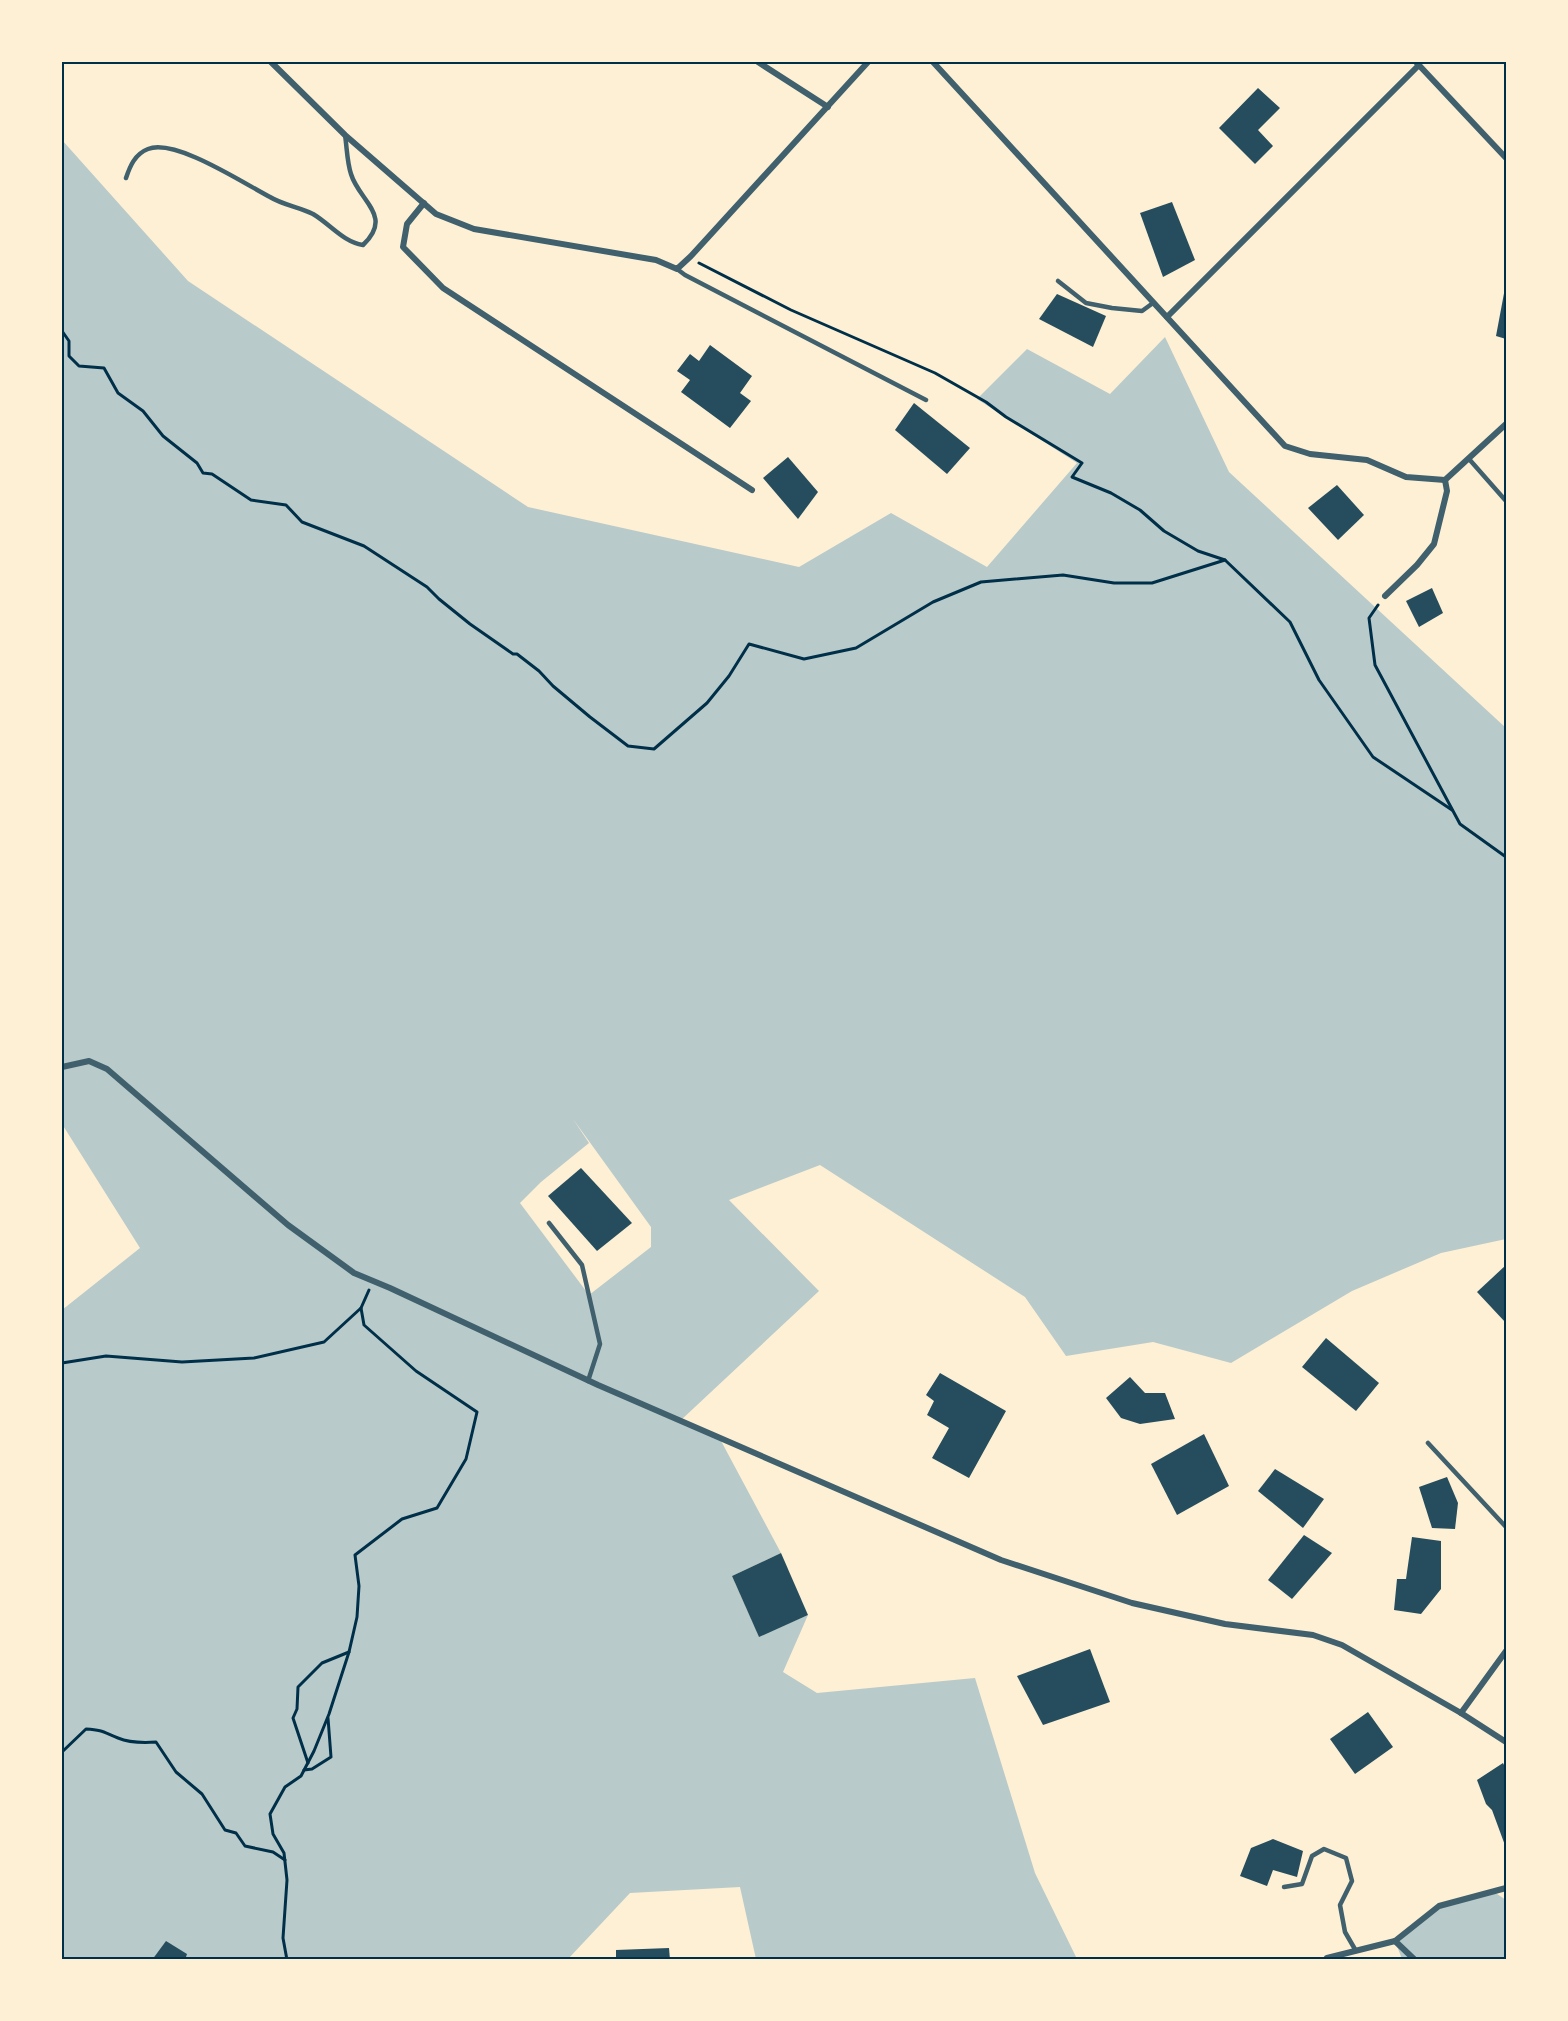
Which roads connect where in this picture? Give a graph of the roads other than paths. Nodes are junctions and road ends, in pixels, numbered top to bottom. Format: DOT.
graph roads {
  1 [pos="271,62"];
  2 [pos="758,62"];
  3 [pos="868,62"];
  4 [pos="933,62"];
  5 [pos="1417,63"];
  6 [pos="828,107"];
  7 [pos="345,135"];
  8 [pos="1506,158"];
  9 [pos="126,178"];
  10 [pos="424,203"];
  11 [pos="677,269"];
  12 [pos="1058,281"];
  13 [pos="1154,303"];
  14 [pos="1167,317"];
  15 [pos="926,400"];
  16 [pos="1506,424"];
  17 [pos="1468,459"];
  18 [pos="1445,480"];
  19 [pos="752,490"];
  20 [pos="1506,501"];
  21 [pos="1385,596"];
  22 [pos="62,1067"];
  23 [pos="549,1223"];
  24 [pos="588,1381"];
  25 [pos="1428,1443"];
  26 [pos="1506,1527"];
  27 [pos="1506,1651"];
  28 [pos="1461,1713"];
  29 [pos="1506,1742"];
  30 [pos="1284,1887"];
  31 [pos="1506,1888"];
  32 [pos="1395,1941"];
  33 [pos="1356,1950"];
  34 [pos="1324,1959"];
  35 [pos="1415,1959"];
  1 -- 7 [label="street"];
  2 -- 6 [label="street"];
  3 -- 6 [label="street"];
  4 -- 13 [label="street"];
  5 -- 8 [label="street"];
  5 -- 14 [label="street"];
  6 -- 11 [label="street"];
  7 -- 9 [label="lane"];
  7 -- 10 [label="street"];
  10 -- 11 [label="street"];
  10 -- 19 [label="street"];
  11 -- 15 [label="lane"];
  12 -- 13 [label="lane"];
  13 -- 14 [label="street"];
  14 -- 18 [label="street"];
  16 -- 17 [label="street"];
  17 -- 18 [label="street"];
  17 -- 20 [label="lane"];
  18 -- 21 [label="street"];
  22 -- 24 [label="street"];
  23 -- 24 [label="lane"];
  24 -- 28 [label="street"];
  25 -- 26 [label="lane"];
  27 -- 28 [label="street"];
  28 -- 29 [label="street"];
  30 -- 33 [label="lane"];
  31 -- 32 [label="street"];
  32 -- 33 [label="street"];
  32 -- 35 [label="street"];
  33 -- 34 [label="street"];
}
